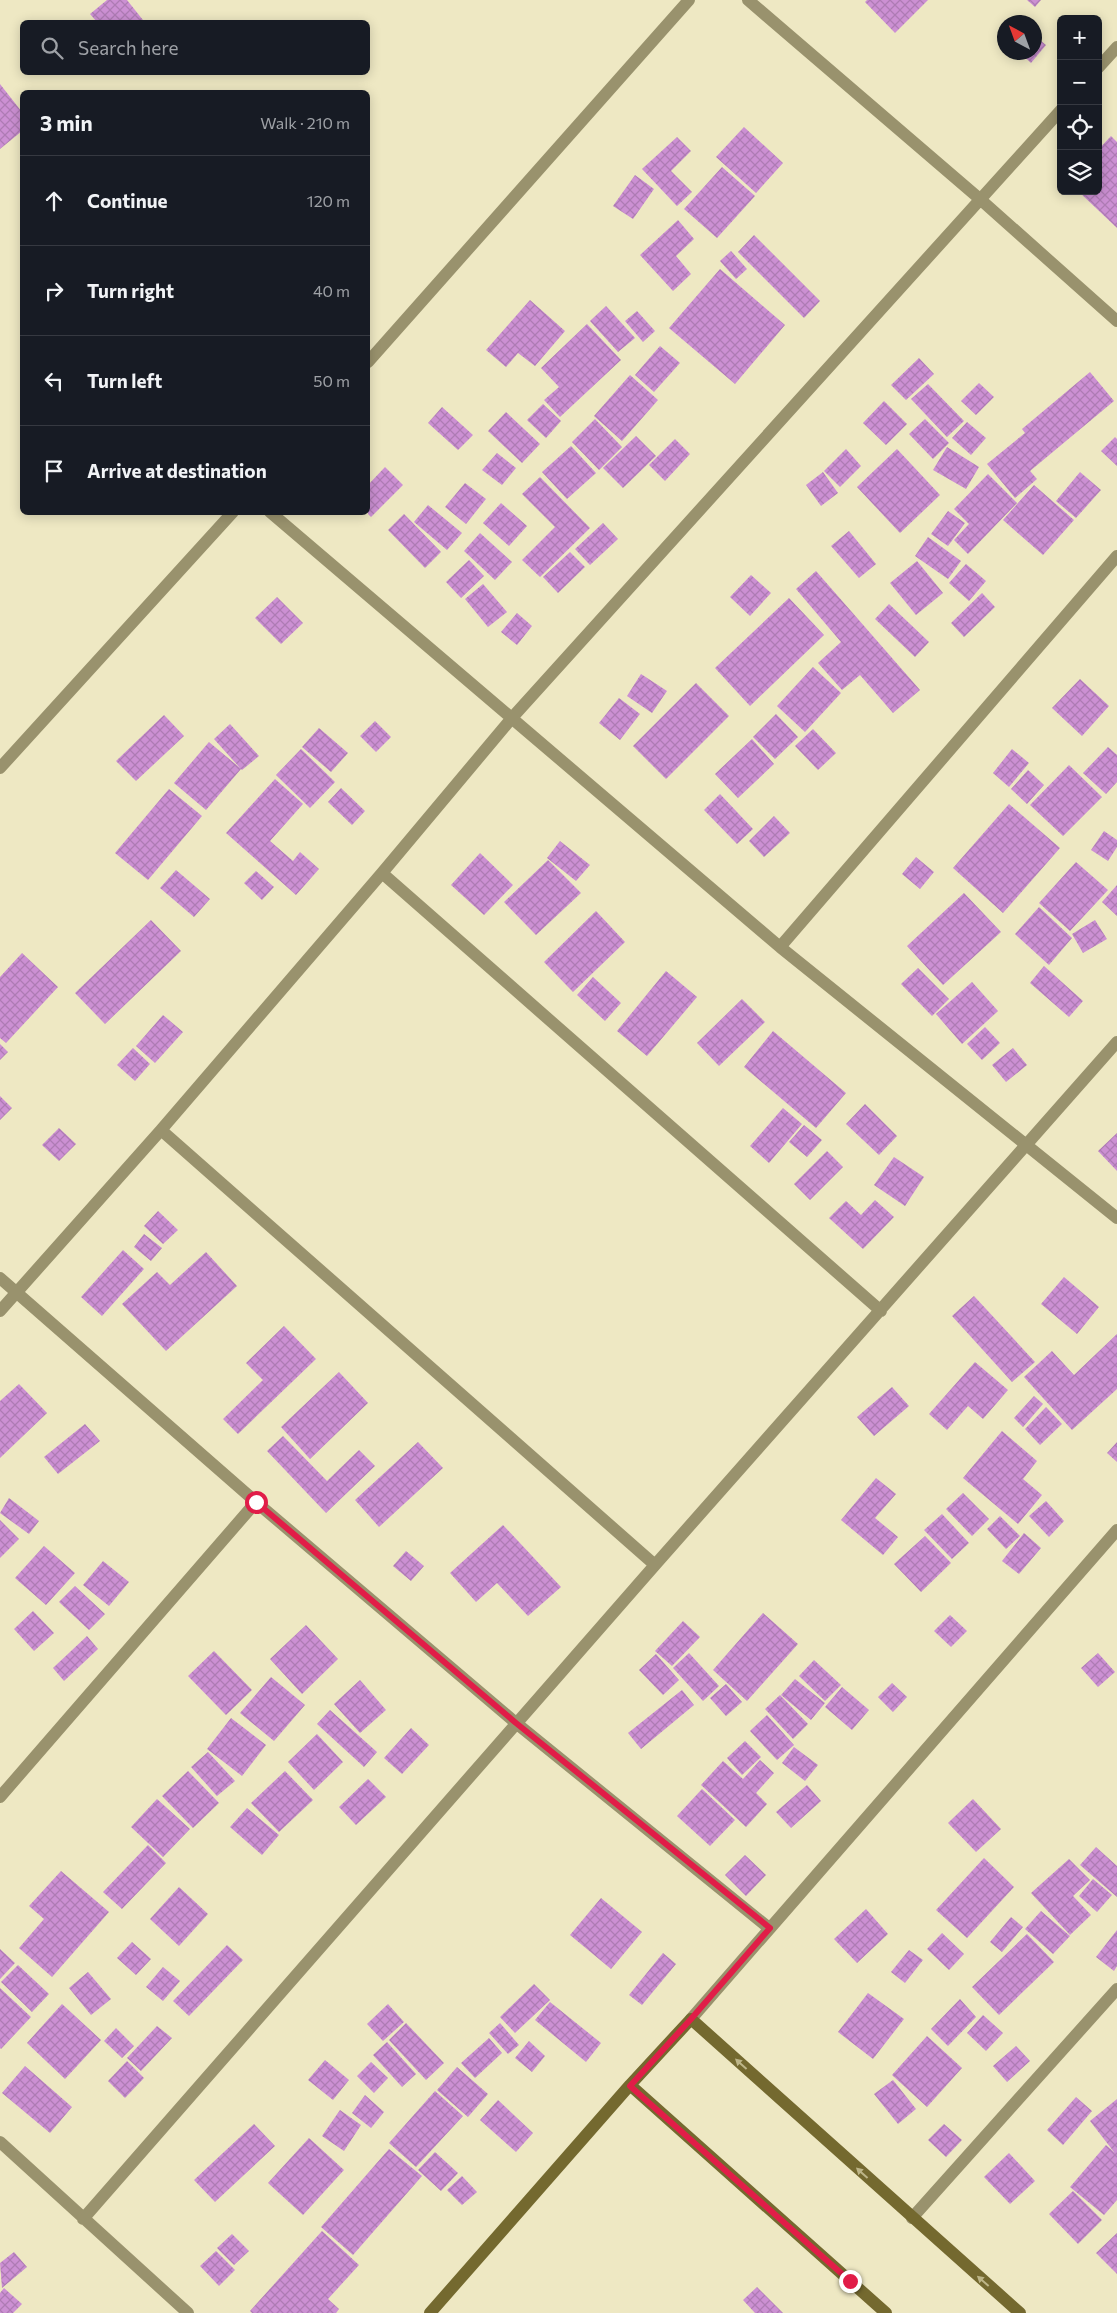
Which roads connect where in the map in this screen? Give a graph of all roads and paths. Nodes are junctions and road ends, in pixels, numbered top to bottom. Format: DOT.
graph roads {
  1 [pos="689,0"];
  2 [pos="748,0"];
  3 [pos="1117,47"];
  4 [pos="1102,64"];
  5 [pos="1057,115"];
  6 [pos="982,200"];
  7 [pos="1117,321"];
  8 [pos="370,360"];
  9 [pos="230,515"];
  10 [pos="273,515"];
  11 [pos="1117,556"];
  12 [pos="511,719"];
  13 [pos="0,768"];
  14 [pos="382,873"];
  15 [pos="780,947"];
  16 [pos="1117,1042"];
  17 [pos="161,1130"];
  18 [pos="1026,1144"];
  19 [pos="1117,1218"];
  20 [pos="0,1278"];
  21 [pos="16,1292"];
  22 [pos="0,1311"];
  23 [pos="881,1311"];
  24 [pos="256,1502"];
  25 [pos="1117,1530"];
  26 [pos="654,1564"];
  27 [pos="516,1723"];
  28 [pos="0,1797"];
  29 [pos="770,1928"];
  30 [pos="1117,1989"];
  31 [pos="691,2019"];
  32 [pos="630,2086"];
  33 [pos="0,2142"];
  34 [pos="912,2218"];
  35 [pos="83,2219"];
  36 [pos="188,2313"];
  37 [pos="430,2313"];
  38 [pos="886,2313"];
  39 [pos="1020,2313"];
  1 -- 8 [label="street"];
  2 -- 6 [label="street"];
  3 -- 4 [label="street"];
  5 -- 6 [label="street"];
  6 -- 7 [label="street"];
  6 -- 12 [label="street"];
  9 -- 13 [label="street"];
  10 -- 12 [label="street"];
  11 -- 15 [label="street"];
  12 -- 14 [label="street"];
  12 -- 15 [label="street"];
  14 -- 17 [label="street"];
  14 -- 23 [label="street"];
  15 -- 18 [label="street"];
  16 -- 18 [label="street"];
  17 -- 21 [label="street"];
  17 -- 26 [label="street"];
  18 -- 19 [label="street"];
  18 -- 23 [label="street"];
  20 -- 21 [label="street"];
  21 -- 22 [label="street"];
  21 -- 24 [label="street"];
  23 -- 26 [label="street"];
  24 -- 27 [label="street"];
  24 -- 28 [label="street"];
  25 -- 29 [label="street"];
  26 -- 27 [label="street"];
  27 -- 29 [label="street"];
  27 -- 35 [label="street"];
  29 -- 31 [label="street"];
  30 -- 34 [label="street"];
  31 -- 32 [label="main road"];
  34 -- 31 [label="main road, one-way"];
  32 -- 37 [label="main road"];
  32 -- 38 [label="main road"];
  33 -- 35 [label="street"];
  39 -- 34 [label="main road, one-way"];
  35 -- 36 [label="street"];
}
